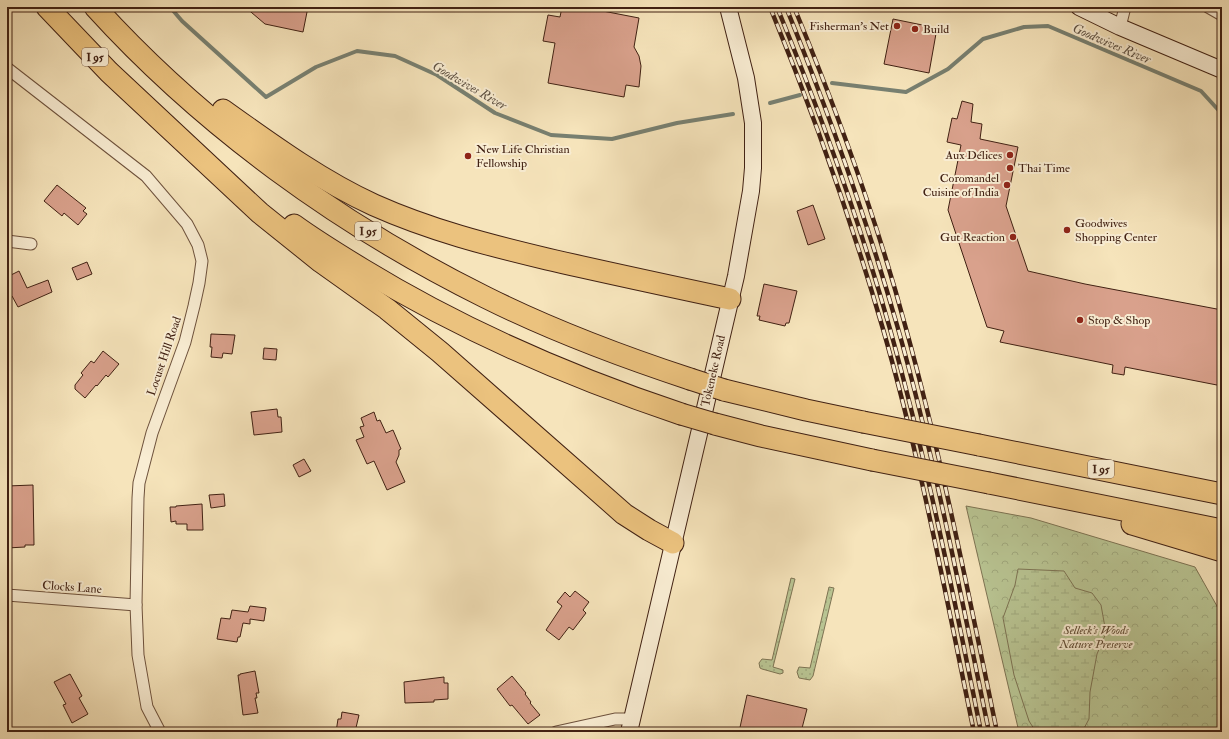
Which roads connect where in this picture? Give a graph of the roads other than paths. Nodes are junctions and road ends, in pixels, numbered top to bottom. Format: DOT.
graph roads {
  1 [pos="47,7"];
  2 [pos="95,7"];
  3 [pos="728,7"];
  4 [pos="1079,7"];
  5 [pos="1125,7"];
  6 [pos="1208,7"];
  7 [pos="1222,15"];
  8 [pos="1120,27"];
  9 [pos="130,43"];
  10 [pos="7,68"];
  11 [pos="1222,70"];
  12 [pos="145,106"];
  13 [pos="7,241"];
  14 [pos="31,244"];
  15 [pos="730,299"];
  16 [pos="996,485"];
  17 [pos="1222,494"];
  18 [pos="1222,530"];
  19 [pos="672,544"];
  20 [pos="1222,551"];
  21 [pos="7,595"];
  22 [pos="136,605"];
  23 [pos="630,725"];
  24 [pos="160,732"];
  25 [pos="556,732"];
  1 -- 12 [label="highway, I 95"];
  2 -- 9 [label="highway, I 95"];
  3 -- 15 [label="main road, Tokeneke Road"];
  4 -- 8 [label="main road"];
  5 -- 8 [label="street"];
  6 -- 7 [label="street"];
  8 -- 11 [label="main road"];
  9 -- 15 [label="highway"];
  9 -- 17 [label="highway, I 95, bridge"];
  10 -- 22 [label="street, Locust Hill Road"];
  12 -- 16 [label="highway, I 95, bridge"];
  12 -- 19 [label="highway"];
  13 -- 14 [label="street"];
  15 -- 19 [label="main road, Tokeneke Road"];
  16 -- 18 [label="highway, I 95"];
  16 -- 20 [label="highway"];
  19 -- 23 [label="main road, Tokeneke Road"];
  21 -- 22 [label="street, Clocks Lane"];
  22 -- 24 [label="street, Locust Hill Road"];
  23 -- 25 [label="street"];
}
